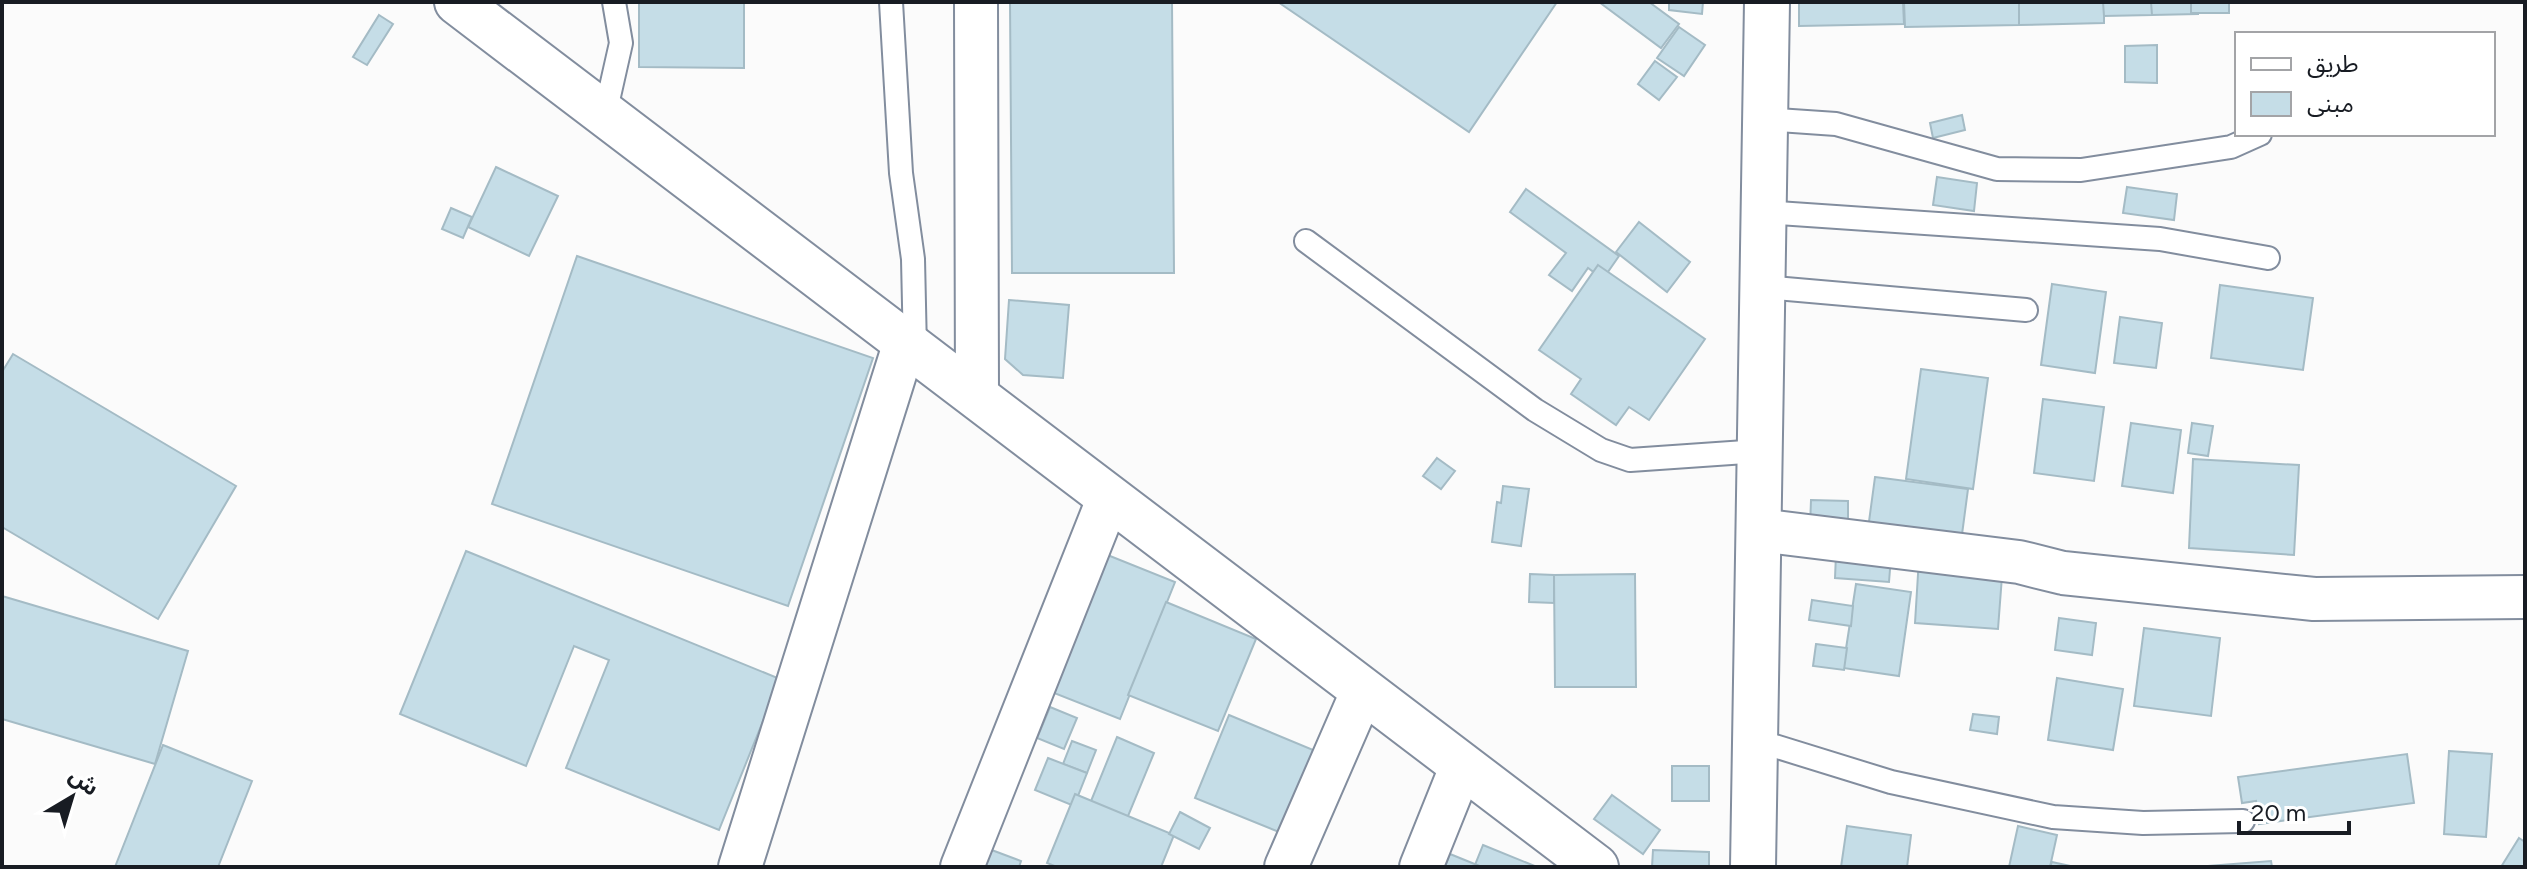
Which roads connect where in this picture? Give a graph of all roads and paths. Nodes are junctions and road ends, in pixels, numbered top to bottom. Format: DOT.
graph roads {
  1 [pos="457,2"];
  2 [pos="614,2"];
  3 [pos="891,2"];
  4 [pos="976,2"];
  5 [pos="1767,2"];
  6 [pos="605,114"];
  7 [pos="1765,119"];
  8 [pos="2256,136"];
  9 [pos="1764,212"];
  10 [pos="1306,241"];
  11 [pos="2268,258"];
  12 [pos="1763,287"];
  13 [pos="2026,310"];
  14 [pos="910,346"];
  15 [pos="977,396"];
  16 [pos="1760,451"];
  17 [pos="1109,497"];
  18 [pos="1758,530"];
  19 [pos="2525,597"];
  20 [pos="1363,690"];
  21 [pos="1755,740"];
  22 [pos="1462,765"];
  23 [pos="2243,821"];
  24 [pos="740,867"];
  25 [pos="962,867"];
  26 [pos="1286,867"];
  27 [pos="1421,867"];
  28 [pos="1596,867"];
  29 [pos="1753,867"];
  1 -- 6 [label="street"];
  2 -- 6 [label="lane"];
  3 -- 14 [label="lane"];
  4 -- 15 [label="street"];
  5 -- 7 [label="street"];
  6 -- 14 [label="street"];
  7 -- 8 [label="lane"];
  7 -- 9 [label="street"];
  9 -- 11 [label="lane"];
  9 -- 12 [label="street"];
  10 -- 16 [label="lane"];
  12 -- 13 [label="lane"];
  12 -- 16 [label="street"];
  14 -- 15 [label="street"];
  14 -- 24 [label="street"];
  15 -- 17 [label="street"];
  16 -- 18 [label="street"];
  17 -- 20 [label="street"];
  17 -- 25 [label="street"];
  18 -- 19 [label="street"];
  18 -- 21 [label="street"];
  20 -- 22 [label="street"];
  20 -- 26 [label="street"];
  21 -- 23 [label="lane"];
  21 -- 29 [label="street"];
  22 -- 27 [label="street"];
  22 -- 28 [label="street"];
}
